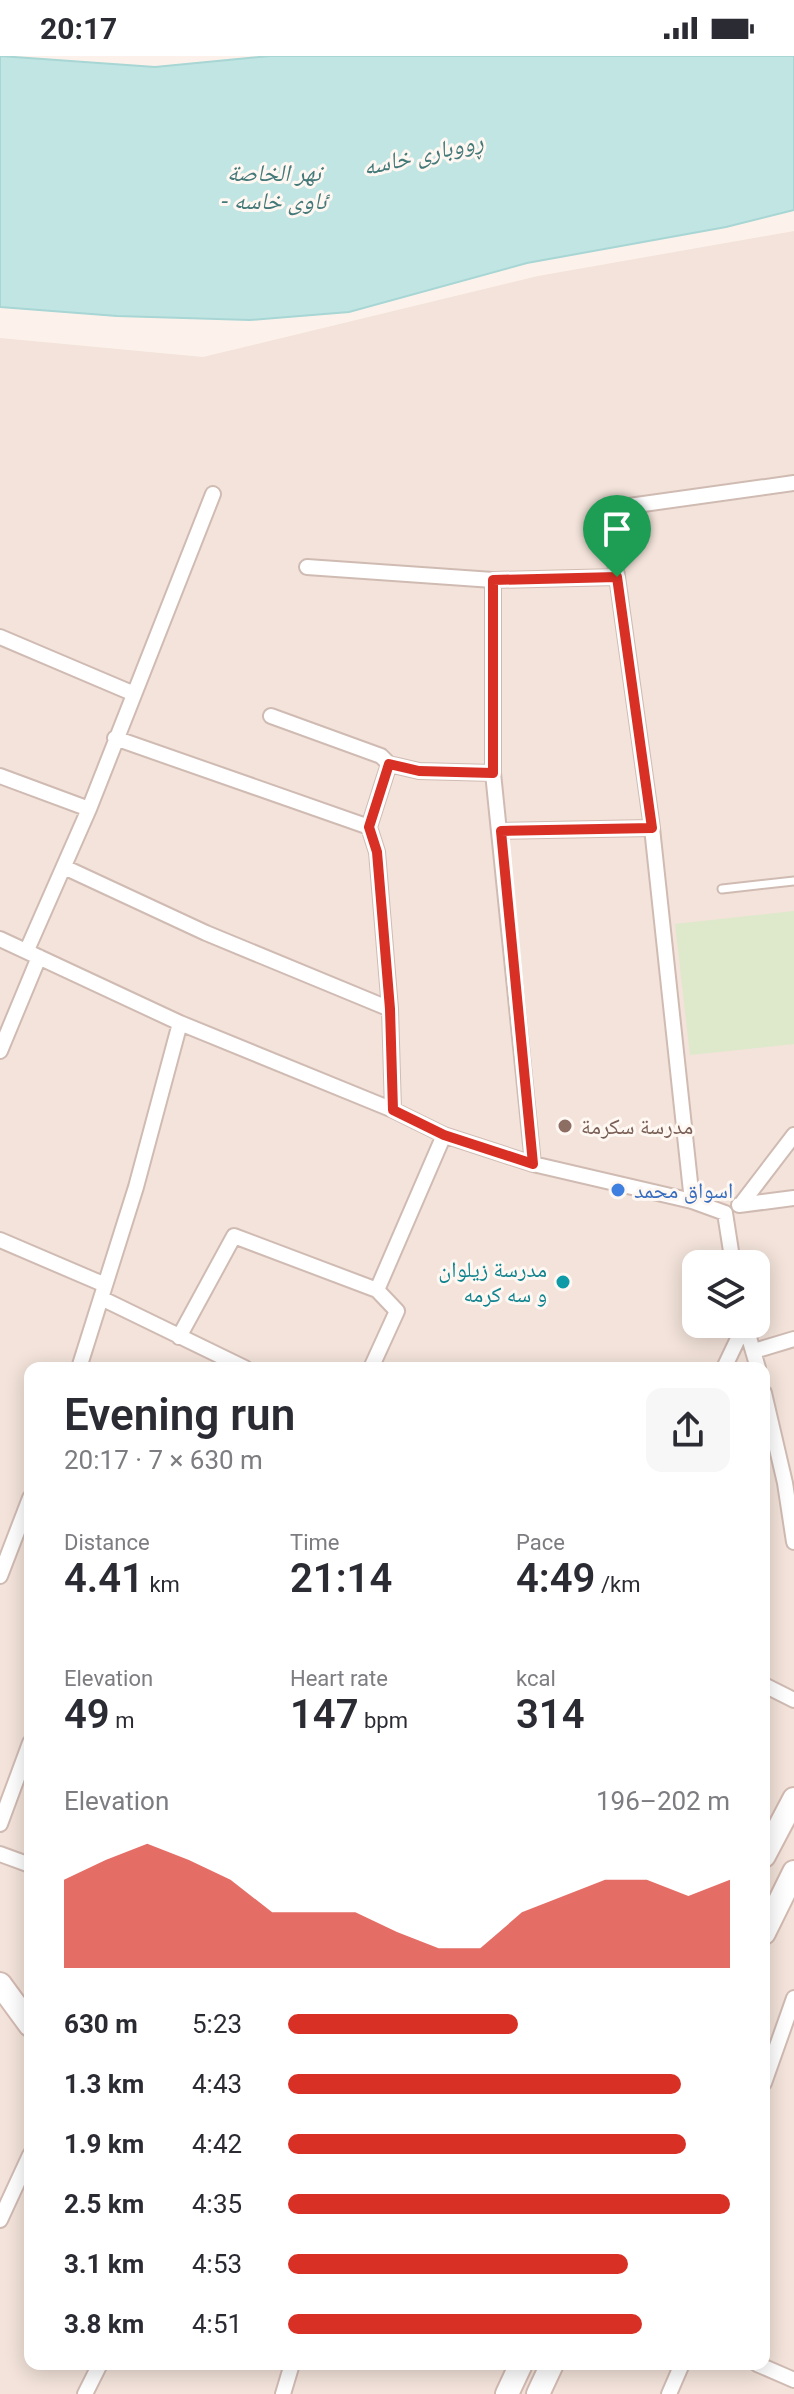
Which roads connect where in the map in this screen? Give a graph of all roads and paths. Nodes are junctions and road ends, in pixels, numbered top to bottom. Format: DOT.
graph roads {
  1 [pos="794,483"];
  2 [pos="213,494"];
  3 [pos="307,567"];
  4 [pos="617,577"];
  5 [pos="493,580"];
  6 [pos="0,637"];
  7 [pos="132,693"];
  8 [pos="271,716"];
  9 [pos="115,738"];
  10 [pos="389,764"];
  11 [pos="493,773"];
  12 [pos="0,776"];
  13 [pos="89,809"];
  14 [pos="369,827"];
  15 [pos="652,828"];
  16 [pos="501,831"];
  17 [pos="64,867"];
  18 [pos="794,881"];
  19 [pos="722,889"];
  20 [pos="0,939"];
  21 [pos="33,954"];
  22 [pos="390,1009"];
  23 [pos="180,1023"];
  24 [pos="0,1051"];
  25 [pos="393,1110"];
  26 [pos="444,1135"];
  27 [pos="794,1135"];
  28 [pos="533,1164"];
  29 [pos="794,1198"];
  30 [pos="692,1201"];
  31 [pos="742,1203"];
  32 [pos="725,1213"];
  33 [pos="0,1240"];
  34 [pos="731,1250"];
  35 [pos="377,1290"];
  36 [pos="102,1291"];
  37 [pos="179,1337"];
  38 [pos="738,1338"];
  39 [pos="750,1338"];
  40 [pos="794,1339"];
  41 [pos="754,1351"];
  42 [pos="81,1362"];
  43 [pos="232,1362"];
  44 [pos="374,1362"];
  45 [pos="727,1362"];
  46 [pos="757,1362"];
  47 [pos="770,1414"];
  48 [pos="790,1482"];
  49 [pos="24,1514"];
  50 [pos="794,1542"];
  51 [pos="0,1576"];
  52 [pos="770,1688"];
  53 [pos="794,1700"];
  54 [pos="24,1759"];
  55 [pos="794,1799"];
  56 [pos="0,1824"];
  57 [pos="770,1844"];
  58 [pos="0,1854"];
  59 [pos="24,1863"];
  60 [pos="793,1875"];
  61 [pos="770,1921"];
  62 [pos="0,1984"];
  63 [pos="794,1998"];
  64 [pos="24,2017"];
  65 [pos="770,2066"];
  66 [pos="24,2168"];
  67 [pos="0,2220"];
  68 [pos="97,2370"];
  69 [pos="290,2370"];
  70 [pos="518,2370"];
  71 [pos="549,2370"];
  72 [pos="679,2370"];
  73 [pos="770,2370"];
  74 [pos="794,2380"];
  75 [pos="85,2394"];
  76 [pos="283,2394"];
  77 [pos="507,2394"];
  78 [pos="538,2394"];
  79 [pos="669,2394"];
  1 -- 4 [label="street"];
  2 -- 7 [label="street"];
  3 -- 5 [label="street"];
  4 -- 5 [label="street"];
  4 -- 15 [label="street"];
  5 -- 11 [label="street"];
  6 -- 7 [label="street"];
  7 -- 9 [label="street"];
  8 -- 10 [label="street"];
  9 -- 13 [label="street"];
  9 -- 14 [label="street"];
  10 -- 11 [label="street"];
  10 -- 14 [label="street"];
  11 -- 16 [label="street"];
  12 -- 13 [label="street"];
  13 -- 17 [label="street"];
  14 -- 22 [label="street"];
  15 -- 16 [label="street"];
  15 -- 30 [label="street"];
  16 -- 28 [label="street"];
  17 -- 21 [label="street"];
  17 -- 22 [label="street"];
  18 -- 19 [label="lane"];
  20 -- 21 [label="street"];
  21 -- 23 [label="street"];
  21 -- 24 [label="street"];
  22 -- 25 [label="street"];
  23 -- 25 [label="street"];
  23 -- 36 [label="street"];
  25 -- 26 [label="street"];
  26 -- 28 [label="street"];
  26 -- 35 [label="street"];
  27 -- 31 [label="street"];
  28 -- 30 [label="street"];
  29 -- 31 [label="street"];
  30 -- 32 [label="street"];
  31 -- 32 [label="street"];
  32 -- 34 [label="street"];
  33 -- 36 [label="street"];
  35 -- 37 [label="street"];
  35 -- 44 [label="street"];
  36 -- 37 [label="street"];
  36 -- 42 [label="street"];
  37 -- 43 [label="street"];
  38 -- 45 [label="street"];
  39 -- 41 [label="street"];
  40 -- 41 [label="street"];
  41 -- 46 [label="street"];
  47 -- 48 [label="street"];
  48 -- 50 [label="street"];
  49 -- 51 [label="street"];
  52 -- 53 [label="street"];
  54 -- 56 [label="street"];
  55 -- 57 [label="street"];
  58 -- 59 [label="street"];
  60 -- 61 [label="street"];
  62 -- 64 [label="street"];
  63 -- 65 [label="street"];
  66 -- 67 [label="street"];
  68 -- 75 [label="street"];
  69 -- 76 [label="street"];
  70 -- 77 [label="street"];
  71 -- 78 [label="street"];
  72 -- 79 [label="street"];
  73 -- 74 [label="street"];
}
